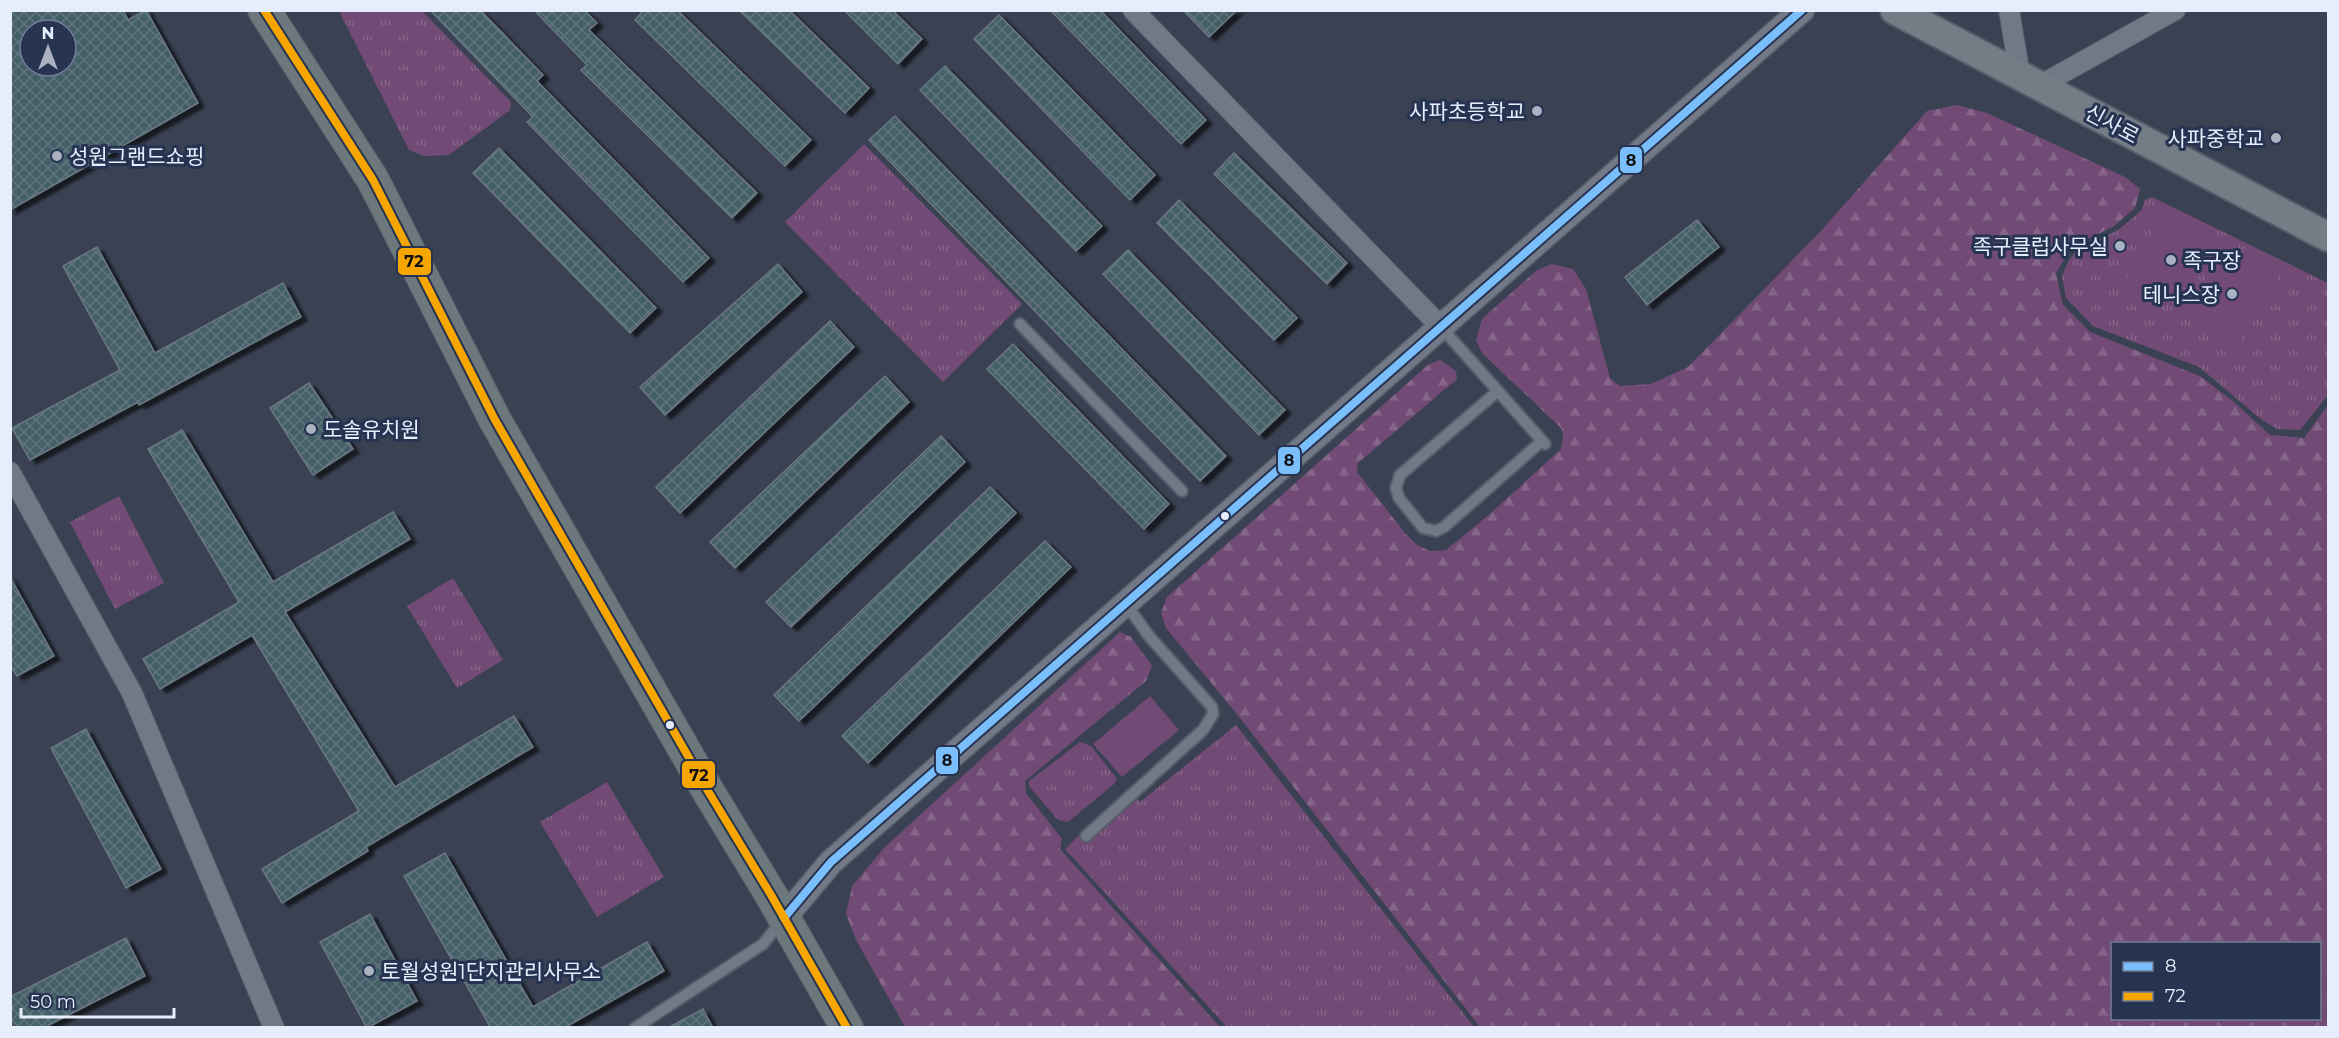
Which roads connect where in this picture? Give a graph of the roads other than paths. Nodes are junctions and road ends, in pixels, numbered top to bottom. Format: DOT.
graph roads {
  1 [pos="264,10"];
  2 [pos="1133,10"];
  3 [pos="1802,10"];
  4 [pos="1895,10"];
  5 [pos="2009,10"];
  6 [pos="2175,10"];
  7 [pos="2030,81"];
  8 [pos="2328,237"];
  9 [pos="1020,324"];
  10 [pos="1441,327"];
  11 [pos="1498,391"];
  12 [pos="10,472"];
  13 [pos="1182,491"];
  14 [pos="1126,604"];
  15 [pos="1086,836"];
  16 [pos="783,918"];
  17 [pos="274,1028"];
  18 [pos="635,1028"];
  19 [pos="847,1028"];
  1 -- 16 [label="main road"];
  2 -- 10 [label="street"];
  3 -- 10 [label="street"];
  4 -- 7 [label="main road, 신사로"];
  5 -- 7 [label="street"];
  6 -- 7 [label="street"];
  7 -- 8 [label="main road, 신사로"];
  9 -- 13 [label="lane"];
  10 -- 11 [label="lane"];
  10 -- 14 [label="street"];
  11 -- 11 [label="lane"];
  12 -- 17 [label="street"];
  14 -- 15 [label="lane"];
  14 -- 16 [label="street"];
  16 -- 18 [label="lane"];
  16 -- 19 [label="main road"];
}
